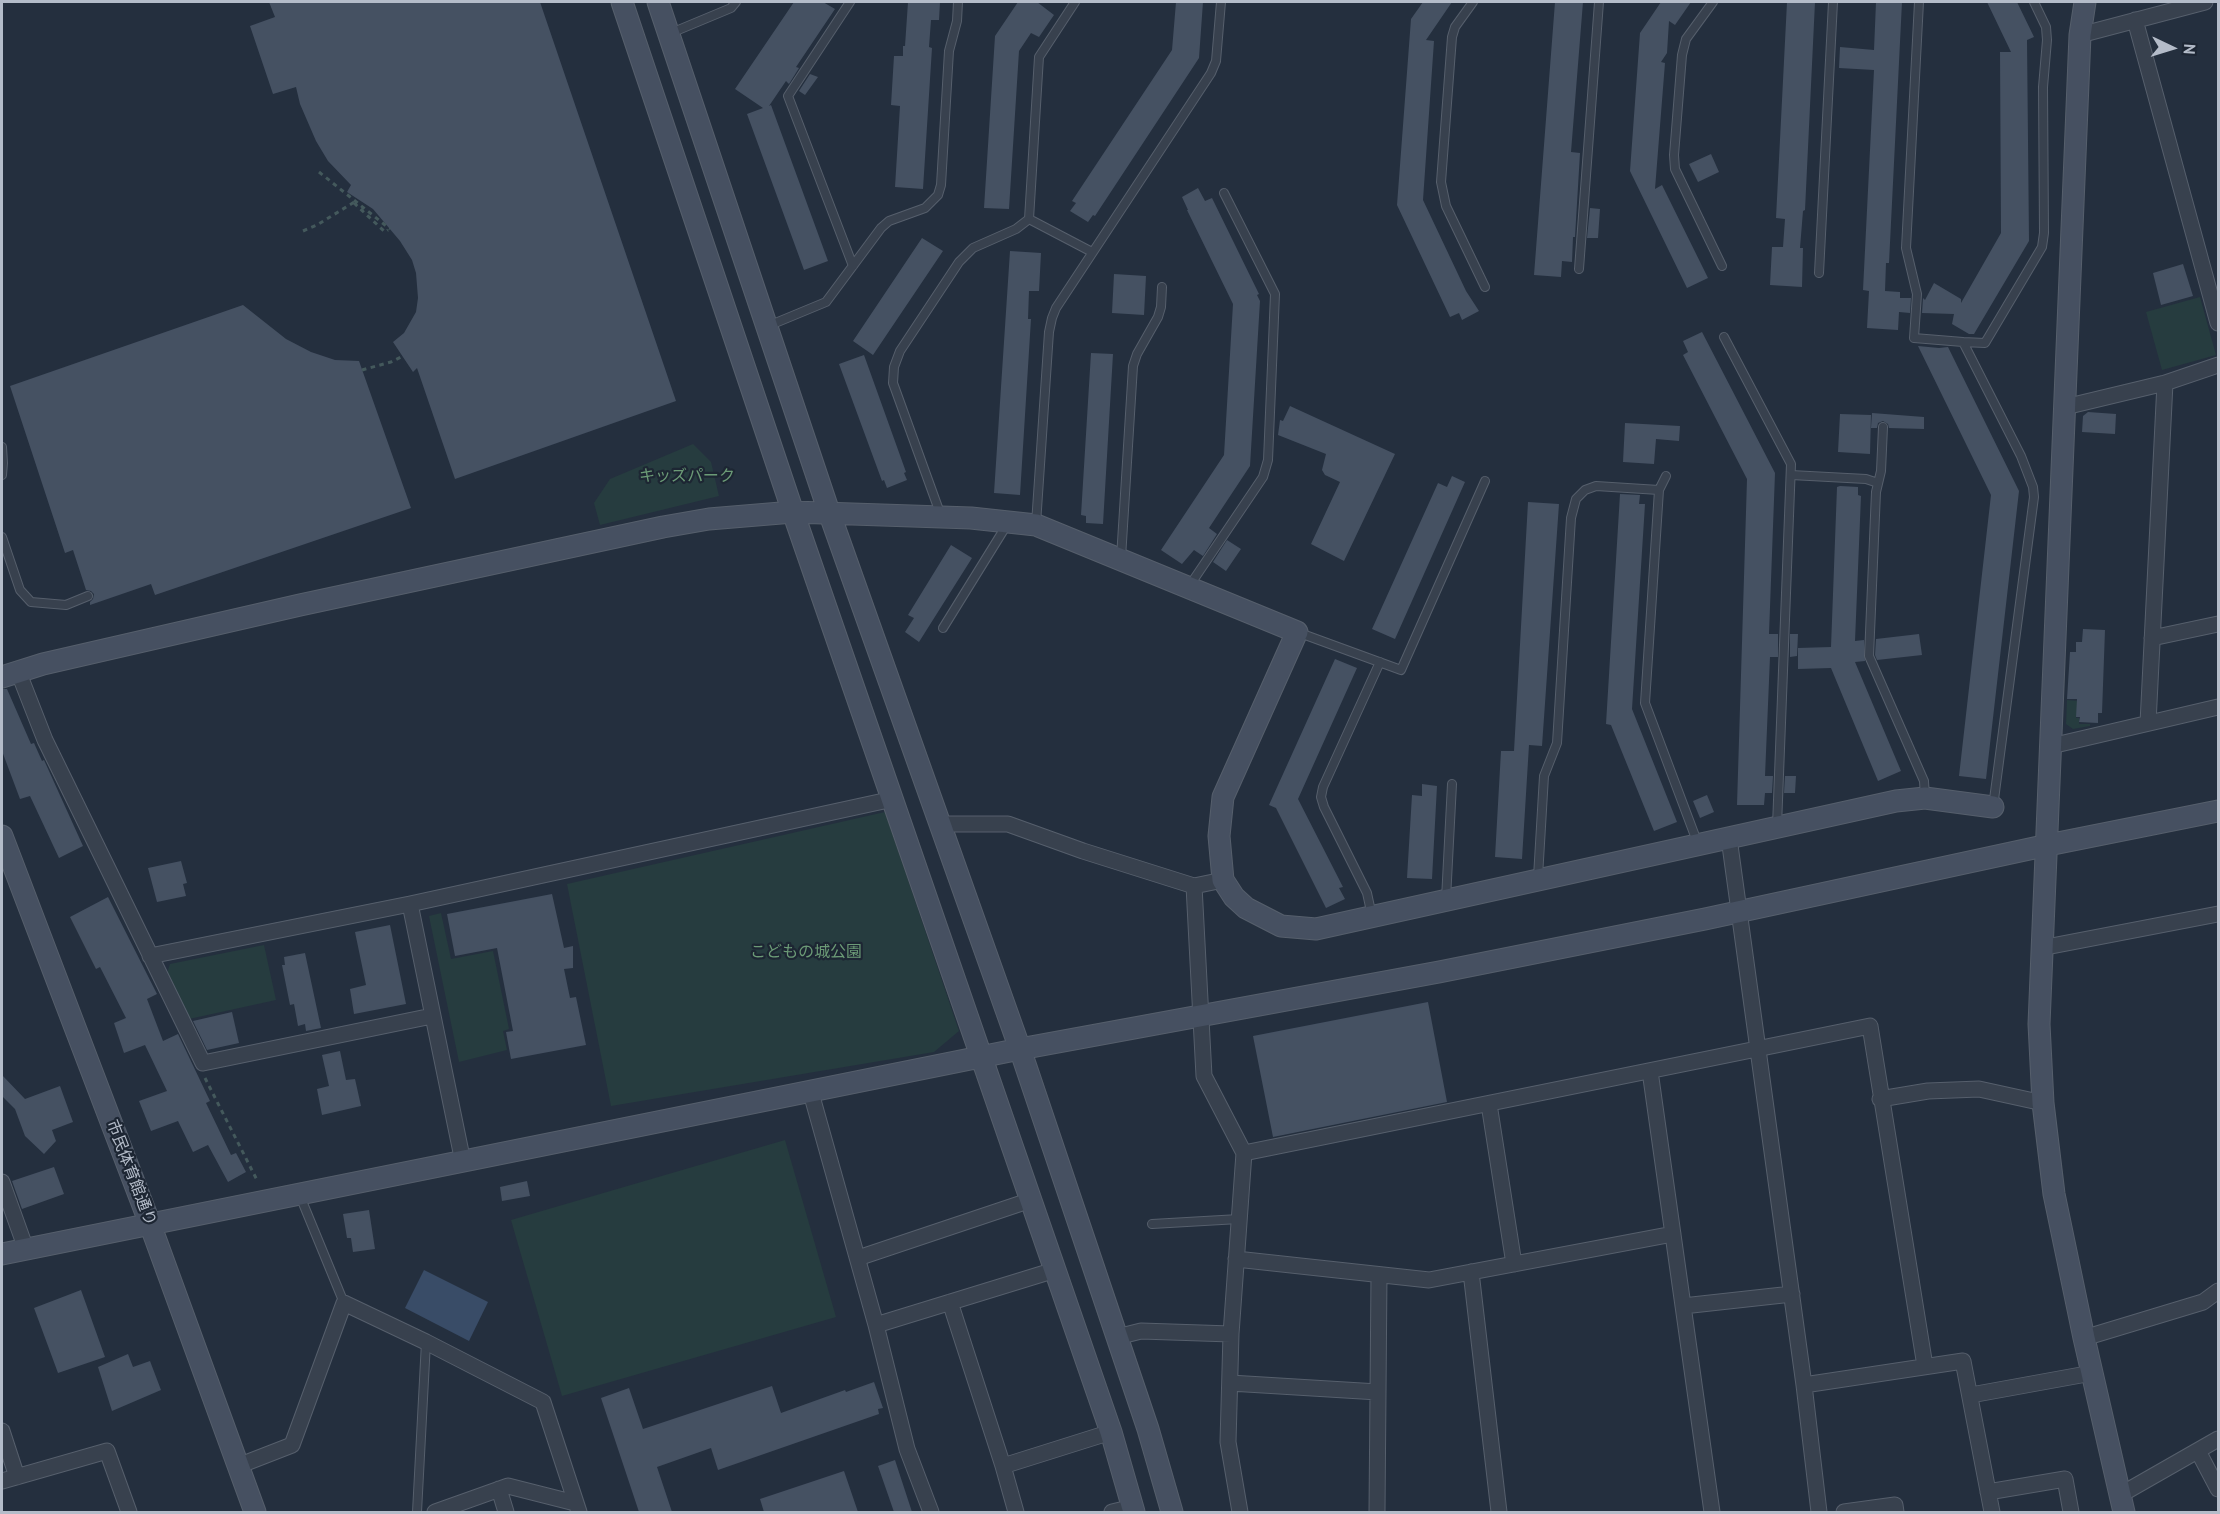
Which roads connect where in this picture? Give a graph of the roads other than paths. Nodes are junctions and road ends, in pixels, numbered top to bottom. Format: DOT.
graph roads {
  1 [pos="622,2"];
  2 [pos="658,2"];
  3 [pos="736,2"];
  4 [pos="850,2"];
  5 [pos="958,2"];
  6 [pos="1075,2"];
  7 [pos="1221,2"];
  8 [pos="1473,2"];
  9 [pos="1599,2"];
  10 [pos="1713,2"];
  11 [pos="1833,2"];
  12 [pos="1919,2"];
  13 [pos="2034,2"];
  14 [pos="2085,2"];
  15 [pos="2205,2"];
  16 [pos="2134,20"];
  17 [pos="669,34"];
  18 [pos="2080,34"];
  19 [pos="1224,193"];
  20 [pos="1029,219"];
  21 [pos="1092,252"];
  22 [pos="853,266"];
  23 [pos="1722,266"];
  24 [pos="1580,269"];
  25 [pos="1819,273"];
  26 [pos="1162,287"];
  27 [pos="1485,288"];
  28 [pos="2218,323"];
  29 [pos="767,326"];
  30 [pos="1724,337"];
  31 [pos="1963,342"];
  32 [pos="2218,365"];
  33 [pos="2165,383"];
  34 [pos="2065,407"];
  35 [pos="1883,427"];
  36 [pos="2,447"];
  37 [pos="2,475"];
  38 [pos="1791,475"];
  39 [pos="1666,476"];
  40 [pos="1485,481"];
  41 [pos="1878,483"];
  42 [pos="1659,490"];
  43 [pos="793,512"];
  44 [pos="829,512"];
  45 [pos="941,517"];
  46 [pos="1009,522"];
  47 [pos="1036,525"];
  48 [pos="2,537"];
  49 [pos="1121,558"];
  50 [pos="1189,586"];
  51 [pos="88,596"];
  52 [pos="2218,624"];
  53 [pos="943,628"];
  54 [pos="1297,632"];
  55 [pos="2152,638"];
  56 [pos="1380,662"];
  57 [pos="10,674"];
  58 [pos="2218,707"];
  59 [pos="2148,723"];
  60 [pos="2050,746"];
  61 [pos="1452,784"];
  62 [pos="1925,798"];
  63 [pos="893,799"];
  64 [pos="1993,807"];
  65 [pos="2218,811"];
  66 [pos="939,824"];
  67 [pos="1777,828"];
  68 [pos="2,836"];
  69 [pos="1730,838"];
  70 [pos="1699,845"];
  71 [pos="2048,845"];
  72 [pos="7,868"];
  73 [pos="1223,880"];
  74 [pos="1538,881"];
  75 [pos="1194,886"];
  76 [pos="1446,900"];
  77 [pos="410,904"];
  78 [pos="1739,912"];
  79 [pos="2218,914"];
  80 [pos="1372,917"];
  81 [pos="2041,948"];
  82 [pos="150,956"];
  83 [pos="1201,1016"];
  84 [pos="432,1017"];
  85 [pos="1020,1049"];
  86 [pos="1760,1050"];
  87 [pos="983,1057"];
  88 [pos="1650,1071"];
  89 [pos="811,1092"];
  90 [pos="1880,1099"];
  91 [pos="2043,1103"];
  92 [pos="1489,1104"];
  93 [pos="1244,1153"];
  94 [pos="463,1162"];
  95 [pos="2,1182"];
  96 [pos="300,1195"];
  97 [pos="1031,1200"];
  98 [pos="1239,1219"];
  99 [pos="150,1224"];
  100 [pos="1152,1224"];
  101 [pos="1673,1234"];
  102 [pos="26,1249"];
  103 [pos="2,1254"];
  104 [pos="858,1258"];
  105 [pos="1236,1259"];
  106 [pos="1514,1264"];
  107 [pos="1055,1270"];
  108 [pos="1471,1272"];
  109 [pos="1379,1275"];
  110 [pos="2218,1292"];
  111 [pos="1792,1294"];
  112 [pos="950,1302"];
  113 [pos="344,1304"];
  114 [pos="1683,1306"];
  115 [pos="876,1325"];
  116 [pos="1231,1334"];
  117 [pos="1117,1337"];
  118 [pos="2084,1338"];
  119 [pos="426,1342"];
  120 [pos="1925,1366"];
  121 [pos="2092,1373"];
  122 [pos="1230,1383"];
  123 [pos="1804,1385"];
  124 [pos="1378,1392"];
  125 [pos="1971,1395"];
  126 [pos="2,1431"];
  127 [pos="1111,1432"];
  128 [pos="2218,1439"];
  129 [pos="2198,1451"];
  130 [pos="238,1466"];
  131 [pos="1003,1466"];
  132 [pos="17,1477"];
  133 [pos="2,1481"];
  134 [pos="498,1489"];
  135 [pos="2218,1489"];
  136 [pos="1988,1492"];
  137 [pos="2122,1504"];
  138 [pos="577,1508"];
  139 [pos="1133,1510"];
  140 [pos="129,1512"];
  141 [pos="255,1512"];
  142 [pos="417,1512"];
  143 [pos="435,1512"];
  144 [pos="506,1512"];
  145 [pos="931,1512"];
  146 [pos="1016,1512"];
  147 [pos="1112,1512"];
  148 [pos="1172,1512"];
  149 [pos="1240,1512"];
  150 [pos="1377,1512"];
  151 [pos="1499,1512"];
  152 [pos="1712,1512"];
  153 [pos="1819,1512"];
  154 [pos="1844,1512"];
  155 [pos="1896,1512"];
  156 [pos="1992,1512"];
  157 [pos="2071,1512"];
  1 -- 43 [label="street"];
  2 -- 17 [label="street"];
  3 -- 17 [label="lane"];
  4 -- 22 [label="lane"];
  5 -- 22 [label="lane"];
  6 -- 20 [label="lane"];
  7 -- 21 [label="lane"];
  8 -- 27 [label="lane"];
  9 -- 24 [label="lane"];
  10 -- 23 [label="lane"];
  11 -- 25 [label="lane"];
  12 -- 31 [label="lane"];
  13 -- 31 [label="lane"];
  14 -- 18 [label="street"];
  15 -- 16 [label="street"];
  16 -- 18 [label="street"];
  16 -- 28 [label="street"];
  17 -- 29 [label="street"];
  18 -- 34 [label="street"];
  19 -- 50 [label="lane"];
  20 -- 21 [label="lane"];
  20 -- 45 [label="lane"];
  21 -- 47 [label="lane"];
  22 -- 29 [label="lane"];
  26 -- 49 [label="lane"];
  29 -- 44 [label="street"];
  30 -- 38 [label="lane"];
  31 -- 64 [label="lane"];
  32 -- 33 [label="street"];
  33 -- 34 [label="street"];
  33 -- 55 [label="street"];
  34 -- 60 [label="street"];
  35 -- 41 [label="lane"];
  36 -- 37 [label="lane"];
  38 -- 41 [label="lane"];
  38 -- 67 [label="lane"];
  39 -- 42 [label="lane"];
  40 -- 56 [label="lane"];
  41 -- 62 [label="lane"];
  42 -- 70 [label="lane"];
  42 -- 74 [label="lane"];
  43 -- 44 [label="street"];
  43 -- 57 [label="street"];
  43 -- 63 [label="street"];
  44 -- 45 [label="street"];
  44 -- 66 [label="street"];
  45 -- 46 [label="street"];
  46 -- 47 [label="street"];
  46 -- 53 [label="lane"];
  47 -- 49 [label="street"];
  48 -- 51 [label="lane"];
  49 -- 50 [label="street"];
  50 -- 54 [label="street"];
  52 -- 55 [label="street"];
  54 -- 56 [label="lane"];
  54 -- 73 [label="street"];
  55 -- 59 [label="street"];
  56 -- 80 [label="lane"];
  57 -- 82 [label="street"];
  58 -- 59 [label="street"];
  59 -- 60 [label="street"];
  60 -- 71 [label="street"];
  61 -- 76 [label="lane"];
  62 -- 64 [label="street"];
  62 -- 67 [label="street"];
  63 -- 77 [label="street"];
  63 -- 87 [label="street"];
  65 -- 71 [label="street"];
  66 -- 75 [label="street"];
  66 -- 85 [label="street"];
  67 -- 69 [label="street"];
  68 -- 72 [label="street, 市民体育館通り"];
  69 -- 70 [label="street"];
  69 -- 78 [label="street"];
  70 -- 74 [label="street"];
  71 -- 78 [label="street"];
  71 -- 81 [label="street"];
  72 -- 99 [label="street, 市民体育館通り"];
  73 -- 75 [label="street"];
  73 -- 80 [label="street"];
  74 -- 76 [label="street"];
  75 -- 83 [label="street"];
  76 -- 80 [label="street"];
  77 -- 82 [label="street"];
  77 -- 84 [label="street"];
  78 -- 83 [label="street"];
  78 -- 86 [label="street"];
  79 -- 81 [label="street"];
  81 -- 91 [label="street"];
  82 -- 84 [label="street"];
  83 -- 85 [label="street"];
  83 -- 93 [label="street"];
  84 -- 94 [label="street"];
  85 -- 87 [label="street"];
  85 -- 117 [label="street"];
  86 -- 88 [label="street"];
  86 -- 90 [label="street"];
  86 -- 111 [label="street"];
  87 -- 89 [label="street"];
  87 -- 97 [label="street"];
  88 -- 92 [label="street"];
  88 -- 101 [label="street"];
  89 -- 94 [label="street"];
  89 -- 104 [label="street"];
  90 -- 91 [label="street"];
  90 -- 120 [label="street"];
  91 -- 118 [label="street"];
  92 -- 93 [label="street"];
  92 -- 106 [label="street"];
  93 -- 98 [label="street"];
  94 -- 96 [label="street"];
  95 -- 102 [label="street"];
  96 -- 99 [label="street"];
  96 -- 113 [label="lane"];
  97 -- 104 [label="street"];
  97 -- 107 [label="street"];
  98 -- 100 [label="lane"];
  98 -- 105 [label="street"];
  99 -- 102 [label="street"];
  99 -- 130 [label="street, 市民体育館通り"];
  101 -- 106 [label="street"];
  101 -- 114 [label="street"];
  102 -- 103 [label="street"];
  104 -- 115 [label="street"];
  105 -- 109 [label="street"];
  105 -- 116 [label="street"];
  106 -- 108 [label="street"];
  107 -- 112 [label="street"];
  107 -- 127 [label="street"];
  108 -- 109 [label="street"];
  108 -- 151 [label="street"];
  109 -- 124 [label="street"];
  110 -- 118 [label="street"];
  111 -- 114 [label="street"];
  111 -- 123 [label="street"];
  112 -- 115 [label="street"];
  112 -- 131 [label="street"];
  113 -- 119 [label="street"];
  113 -- 130 [label="street"];
  114 -- 152 [label="street"];
  115 -- 145 [label="street"];
  116 -- 117 [label="street"];
  116 -- 122 [label="street"];
  117 -- 148 [label="street"];
  118 -- 121 [label="street"];
  119 -- 138 [label="street"];
  119 -- 142 [label="lane"];
  120 -- 123 [label="street"];
  120 -- 125 [label="street"];
  121 -- 125 [label="street"];
  121 -- 137 [label="street"];
  122 -- 124 [label="street"];
  122 -- 149 [label="street"];
  123 -- 153 [label="street"];
  124 -- 150 [label="street"];
  125 -- 136 [label="street"];
  126 -- 132 [label="street"];
  127 -- 131 [label="street"];
  127 -- 139 [label="street"];
  128 -- 129 [label="street"];
  129 -- 135 [label="street"];
  129 -- 137 [label="street"];
  130 -- 141 [label="street, 市民体育館通り"];
  131 -- 146 [label="street"];
  132 -- 133 [label="street"];
  132 -- 140 [label="street"];
  134 -- 138 [label="street"];
  134 -- 143 [label="street"];
  134 -- 144 [label="street"];
  136 -- 156 [label="street"];
  136 -- 157 [label="street"];
  139 -- 147 [label="street"];
  154 -- 155 [label="street"];
}
